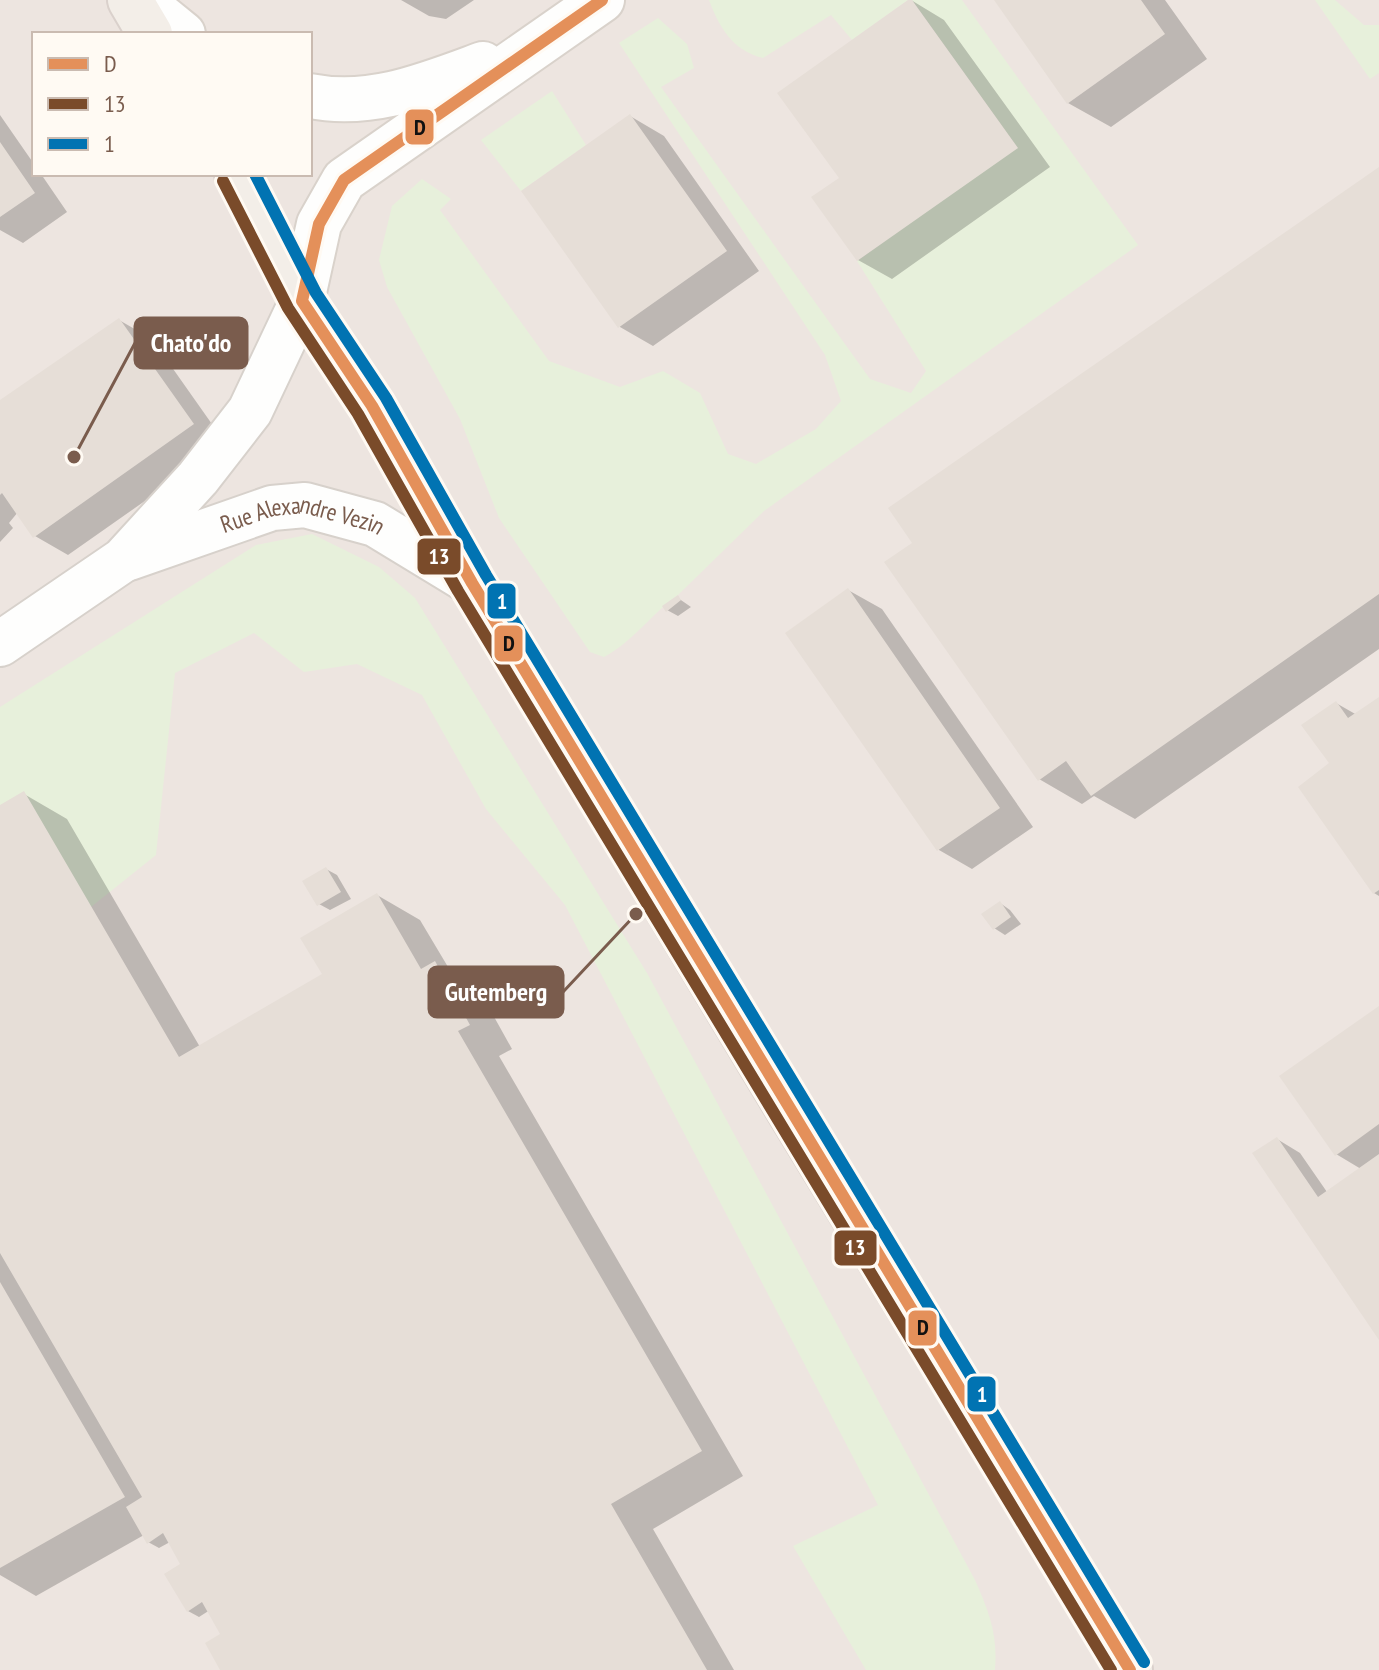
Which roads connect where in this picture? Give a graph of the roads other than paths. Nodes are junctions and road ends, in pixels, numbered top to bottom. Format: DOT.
graph roads {
  1 [pos="130,0"];
  2 [pos="141,0"];
  3 [pos="602,0"];
  4 [pos="149,32"];
  5 [pos="181,32"];
  6 [pos="541,42"];
  7 [pos="312,96"];
  8 [pos="238,176"];
  9 [pos="302,301"];
  10 [pos="123,560"];
  11 [pos="472,583"];
  12 [pos="0,644"];
  13 [pos="1130,1670"];
  1 -- 4 [label="main road"];
  2 -- 5 [label="street"];
  3 -- 6 [label="street"];
  6 -- 7 [label="street"];
  6 -- 9 [label="street, Rue Alexandre Vezin"];
  8 -- 9 [label="main road"];
  9 -- 10 [label="street, Rue Alexandre Vezin"];
  9 -- 11 [label="main road"];
  10 -- 11 [label="street, Rue Alexandre Vezin"];
  10 -- 12 [label="street, Rue Alexandre Vezin"];
  11 -- 13 [label="main road"];
}
